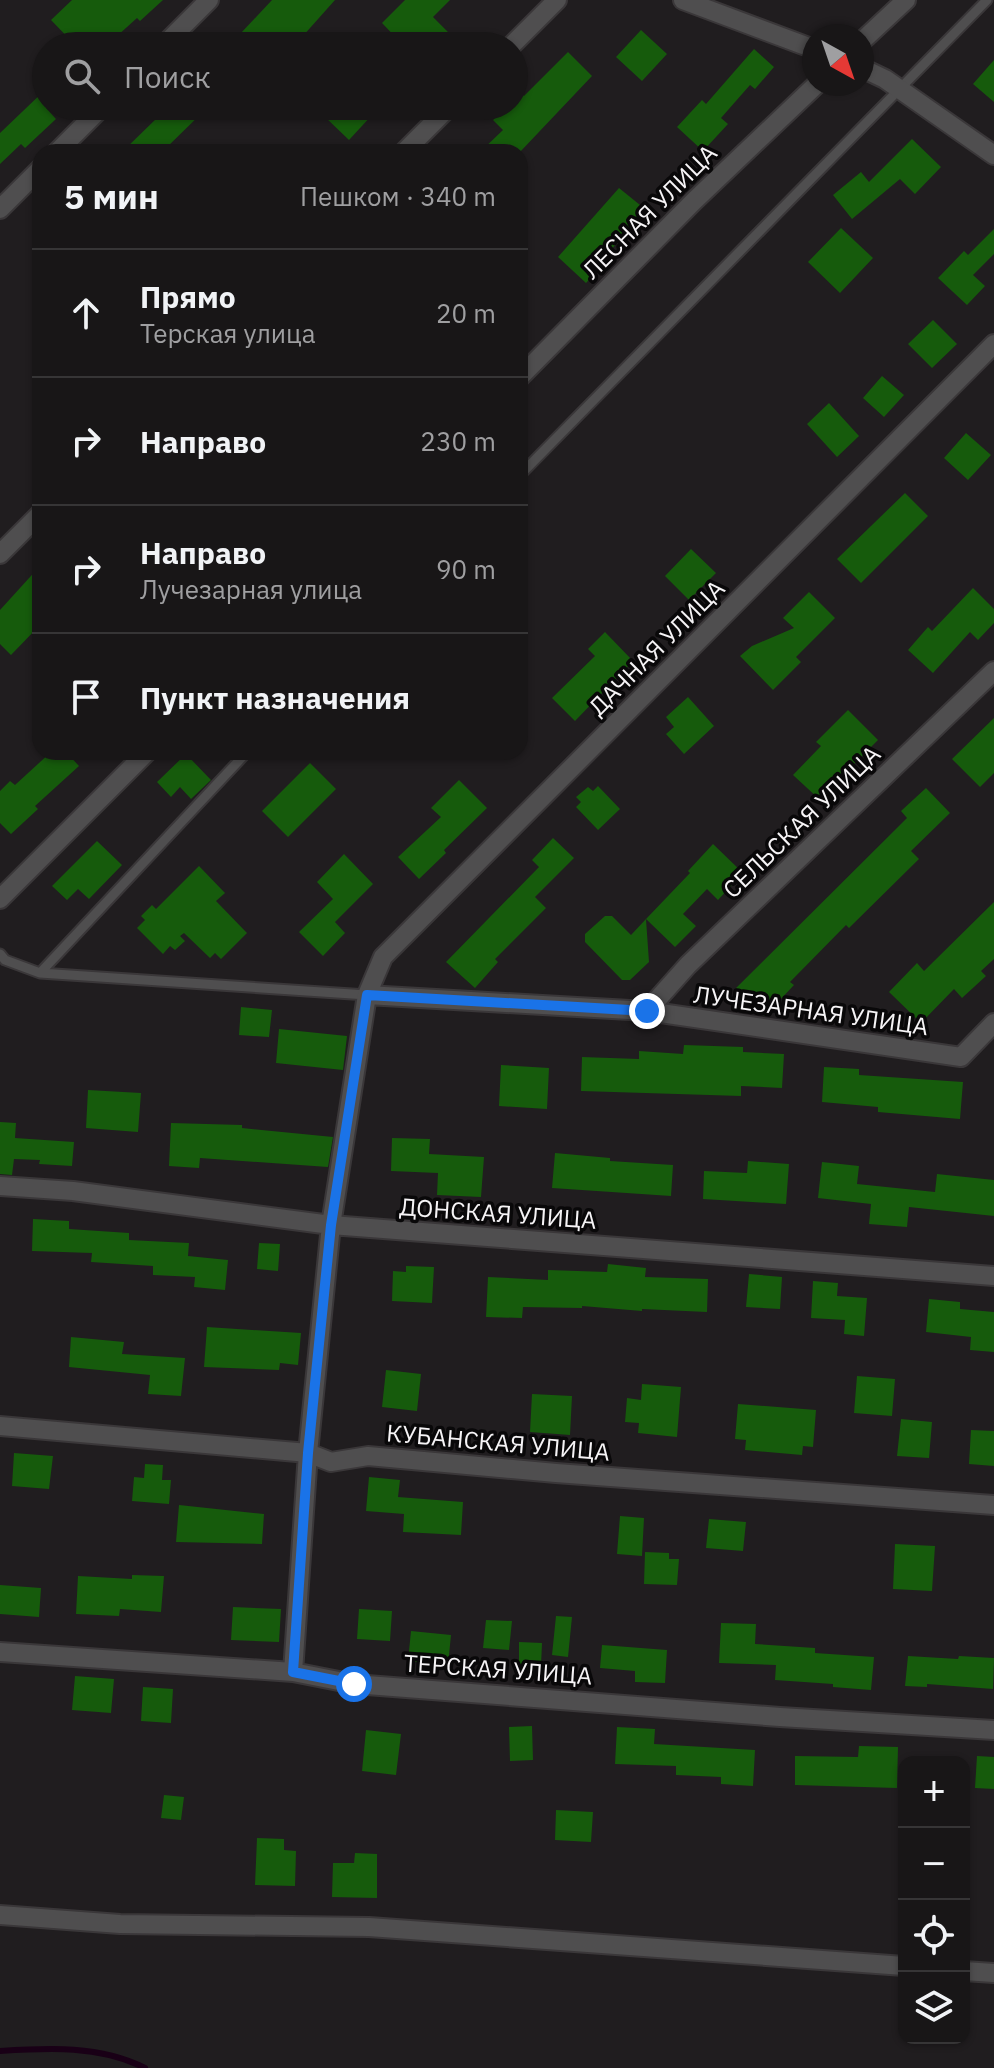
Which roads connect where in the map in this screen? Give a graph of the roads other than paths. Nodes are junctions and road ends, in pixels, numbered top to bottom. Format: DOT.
graph roads {
  1 [pos="209,0"];
  2 [pos="557,0"];
  3 [pos="683,0"];
  4 [pos="906,0"];
  5 [pos="987,0"];
  6 [pos="874,30"];
  7 [pos="177,32"];
  8 [pos="525,32"];
  9 [pos="802,45"];
  10 [pos="874,75"];
  11 [pos="900,90"];
  12 [pos="804,96"];
  13 [pos="89,120"];
  14 [pos="436,120"];
  15 [pos="65,144"];
  16 [pos="412,144"];
  17 [pos="994,155"];
  18 [pos="32,177"];
  19 [pos="0,209"];
  20 [pos="994,344"];
  21 [pos="528,369"];
  22 [pos="528,467"];
  23 [pos="32,522"];
  24 [pos="0,554"];
  25 [pos="994,671"];
  26 [pos="139,760"];
  27 [pos="240,760"];
  28 [pos="0,899"];
  29 [pos="0,954"];
  30 [pos="40,973"];
  31 [pos="367,995"];
  32 [pos="647,1011"];
  33 [pos="994,1023"];
  34 [pos="0,1186"];
  35 [pos="331,1225"];
  36 [pos="994,1276"];
  37 [pos="0,1426"];
  38 [pos="308,1453"];
  39 [pos="994,1505"];
  40 [pos="0,1652"];
  41 [pos="293,1672"];
  42 [pos="994,1730"];
  43 [pos="0,1915"];
  44 [pos="898,1966"];
  45 [pos="970,1971"];
  46 [pos="994,1973"];
  1 -- 7 [label="street"];
  2 -- 8 [label="street"];
  3 -- 9 [label="street"];
  4 -- 6 [label="street"];
  5 -- 11 [label="lane"];
  10 -- 11 [label="street"];
  11 -- 17 [label="street"];
  11 -- 22 [label="lane"];
  12 -- 21 [label="street, ЛЕСНАЯ УЛИЦА"];
  13 -- 15 [label="street"];
  14 -- 16 [label="street"];
  18 -- 19 [label="street"];
  20 -- 31 [label="street, ДАЧНАЯ УЛИЦА"];
  23 -- 24 [label="street"];
  25 -- 32 [label="street, СЕЛЬСКАЯ УЛИЦА"];
  26 -- 28 [label="street"];
  27 -- 30 [label="lane"];
  29 -- 30 [label="lane"];
  30 -- 31 [label="lane"];
  31 -- 32 [label="street, ЛУЧЕЗАРНАЯ УЛИЦА"];
  31 -- 35 [label="street, ДАЧНАЯ УЛИЦА"];
  32 -- 33 [label="street, ЛУЧЕЗАРНАЯ УЛИЦА"];
  34 -- 35 [label="street, ДОНСКАЯ УЛИЦА"];
  35 -- 36 [label="street, ДОНСКАЯ УЛИЦА"];
  35 -- 38 [label="street, ДАЧНАЯ УЛИЦА"];
  37 -- 38 [label="street, КУБАНСКАЯ УЛИЦА"];
  38 -- 39 [label="street, КУБАНСКАЯ УЛИЦА"];
  38 -- 41 [label="street, ДАЧНАЯ УЛИЦА"];
  40 -- 41 [label="street, ТЕРСКАЯ УЛИЦА"];
  41 -- 42 [label="street, ТЕРСКАЯ УЛИЦА"];
  43 -- 44 [label="street"];
  45 -- 46 [label="street"];
}
